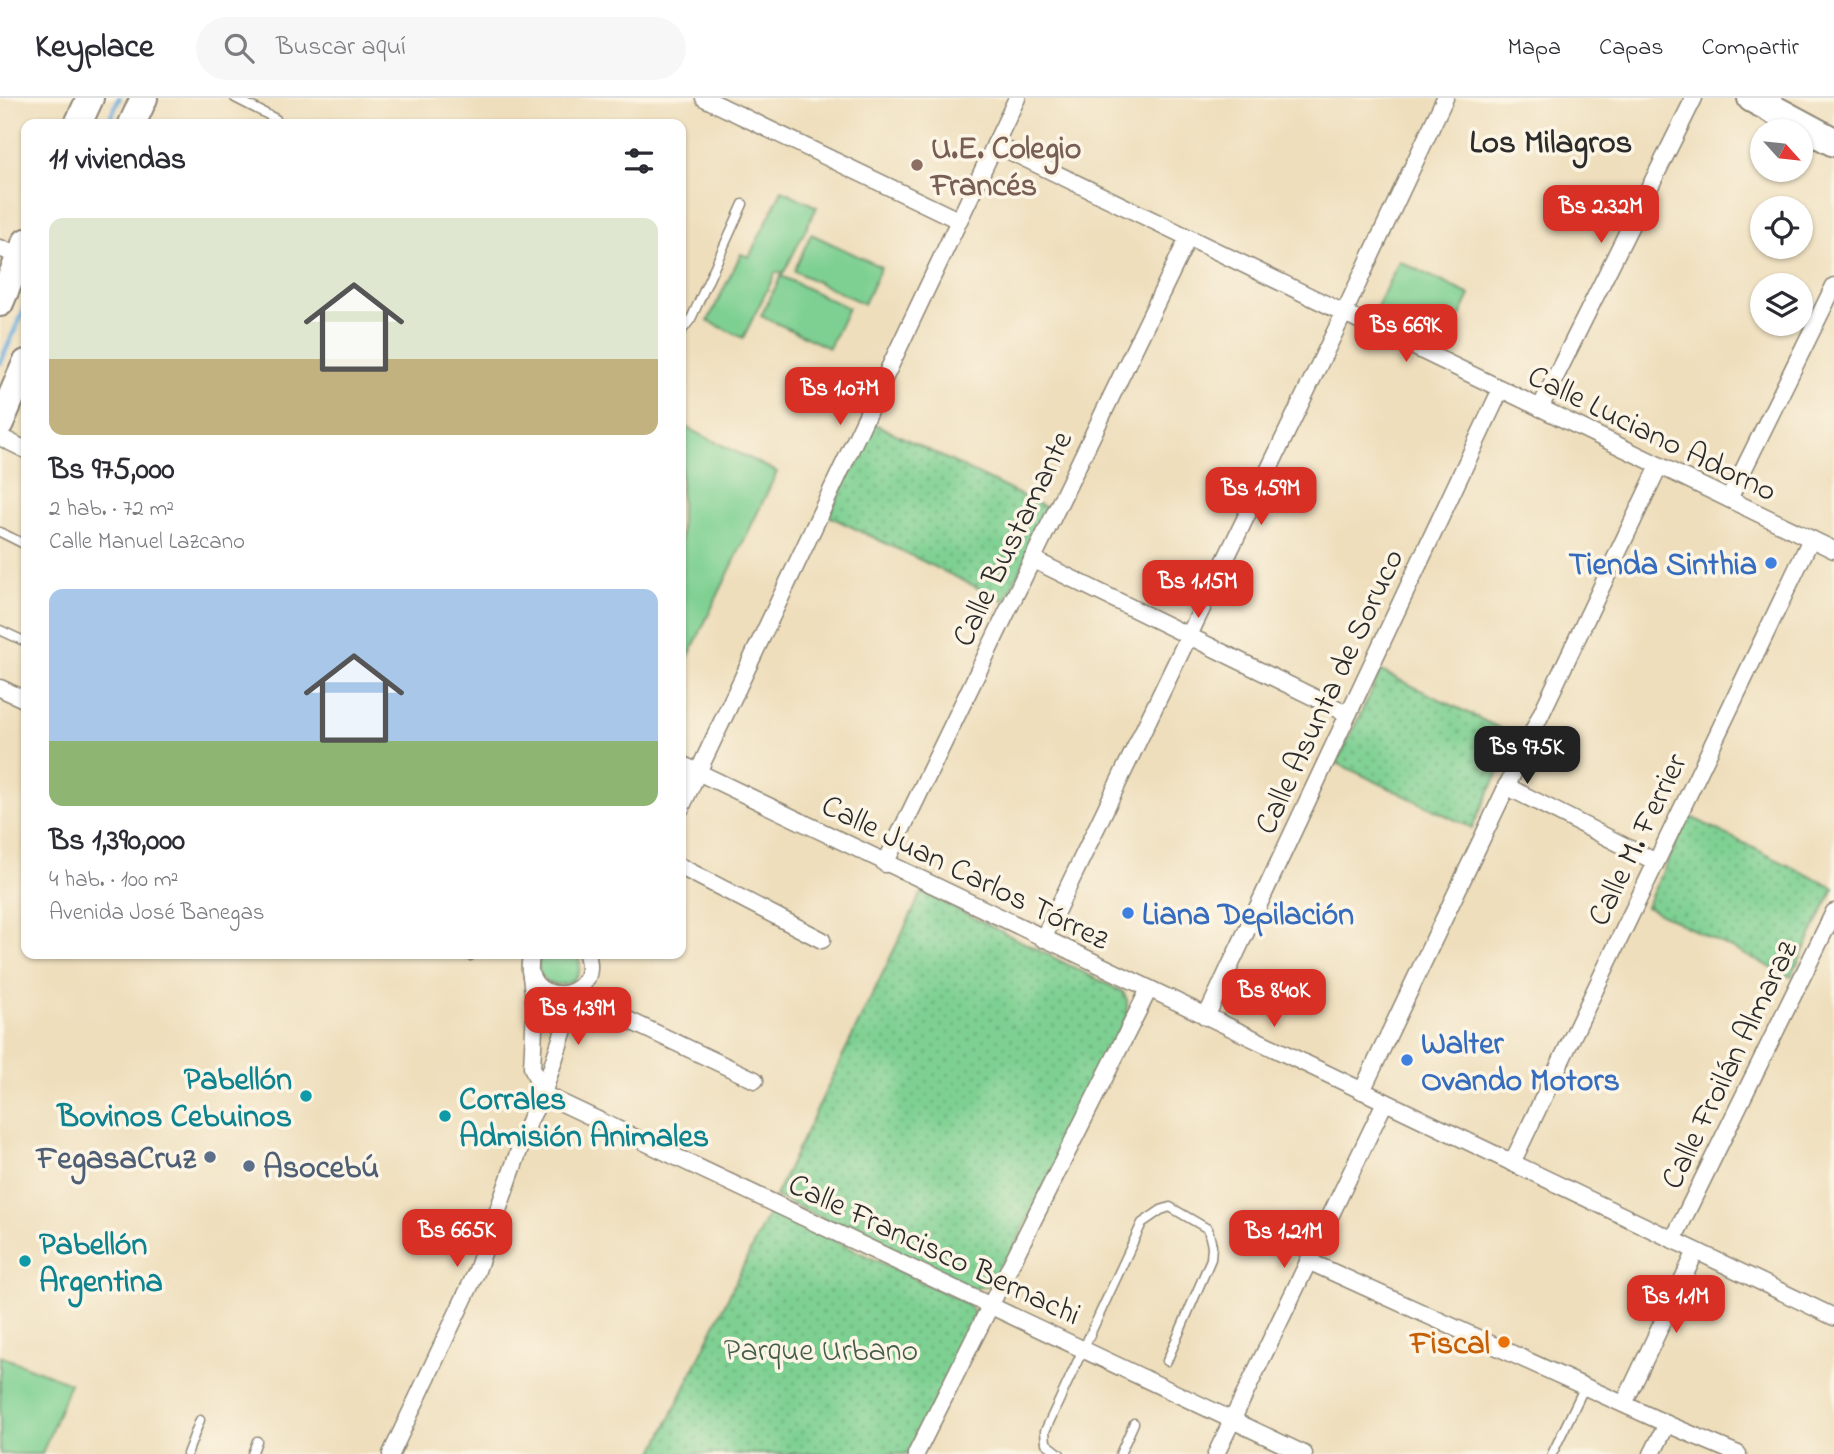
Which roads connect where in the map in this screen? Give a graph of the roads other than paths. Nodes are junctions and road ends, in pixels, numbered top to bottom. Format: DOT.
graph roads {
  1 [pos="144,98"];
  2 [pos="235,98"];
  3 [pos="704,98"];
  4 [pos="1017,98"];
  5 [pos="1445,98"];
  6 [pos="1694,98"];
  7 [pos="1752,98"];
  8 [pos="134,119"];
  9 [pos="276,119"];
  10 [pos="1834,142"];
  11 [pos="995,144"];
  12 [pos="743,204"];
  13 [pos="958,220"];
  14 [pos="1188,238"];
  15 [pos="15,249"];
  16 [pos="1834,286"];
  17 [pos="0,303"];
  18 [pos="1344,313"];
  19 [pos="686,324"];
  20 [pos="21,374"];
  21 [pos="1501,389"];
  22 [pos="1540,408"];
  23 [pos="0,422"];
  24 [pos="0,437"];
  25 [pos="21,448"];
  26 [pos="1659,466"];
  27 [pos="1729,499"];
  28 [pos="0,532"];
  29 [pos="1811,539"];
  30 [pos="21,542"];
  31 [pos="1834,550"];
  32 [pos="1032,559"];
  33 [pos="0,630"];
  34 [pos="1188,635"];
  35 [pos="21,640"];
  36 [pos="0,688"];
  37 [pos="21,698"];
  38 [pos="1348,714"];
  39 [pos="686,766"];
  40 [pos="698,772"];
  41 [pos="1506,786"];
  42 [pos="686,797"];
  43 [pos="1656,862"];
  44 [pos="885,864"];
  45 [pos="686,870"];
  46 [pos="1834,912"];
  47 [pos="1043,939"];
  48 [pos="822,940"];
  49 [pos="1828,941"];
  50 [pos="531,959"];
  51 [pos="590,959"];
  52 [pos="531,976"];
  53 [pos="1149,989"];
  54 [pos="574,991"];
  55 [pos="1206,1017"];
  56 [pos="755,1080"];
  57 [pos="1362,1091"];
  58 [pos="543,1094"];
  59 [pos="1385,1102"];
  60 [pos="1512,1163"];
  61 [pos="1673,1240"];
  62 [pos="1696,1251"];
  63 [pos="1308,1261"];
  64 [pos="990,1306"];
  65 [pos="1834,1317"];
  66 [pos="1084,1350"];
  67 [pos="1167,1361"];
  68 [pos="1585,1387"];
  69 [pos="1624,1404"];
  70 [pos="200,1420"];
  71 [pos="1232,1420"];
  72 [pos="1134,1423"];
  73 [pos="1667,1424"];
  74 [pos="257,1441"];
  75 [pos="187,1454"];
  76 [pos="252,1454"];
  77 [pos="391,1454"];
  78 [pos="916,1454"];
  79 [pos="1060,1454"];
  80 [pos="1120,1454"];
  81 [pos="1216,1454"];
  82 [pos="1304,1454"];
  83 [pos="1552,1454"];
  84 [pos="1652,1454"];
  85 [pos="1738,1454"];
  1 -- 8 [label="main road"];
  2 -- 9 [label="lane"];
  3 -- 13 [label="street"];
  4 -- 11 [label="street"];
  5 -- 18 [label="street"];
  6 -- 22 [label="street"];
  7 -- 10 [label="highway"];
  11 -- 13 [label="street"];
  11 -- 14 [label="street, Calle Luciano Adorno"];
  12 -- 19 [label="lane"];
  13 -- 40 [label="street"];
  14 -- 18 [label="street, Calle Luciano Adorno"];
  14 -- 32 [label="street, Calle Bustamante"];
  15 -- 17 [label="main road"];
  16 -- 27 [label="street"];
  18 -- 21 [label="street, Calle Luciano Adorno"];
  18 -- 34 [label="street"];
  20 -- 23 [label="main road"];
  21 -- 22 [label="street, Calle Luciano Adorno"];
  21 -- 38 [label="street, Calle Asunta de Soruco"];
  22 -- 26 [label="street, Calle Luciano Adorno"];
  24 -- 25 [label="street"];
  26 -- 27 [label="street, Calle Luciano Adorno"];
  26 -- 41 [label="street"];
  27 -- 29 [label="street, Calle Luciano Adorno"];
  28 -- 30 [label="lane"];
  29 -- 31 [label="street, Calle Luciano Adorno"];
  29 -- 43 [label="street, Calle M. Ferrier"];
  32 -- 34 [label="street"];
  32 -- 44 [label="street, Calle Bustamante"];
  33 -- 35 [label="lane"];
  34 -- 38 [label="street"];
  34 -- 47 [label="street"];
  36 -- 37 [label="street"];
  38 -- 55 [label="street, Calle Asunta de Soruco"];
  39 -- 40 [label="street, Calle Juan Carlos Tórrez"];
  40 -- 42 [label="street"];
  40 -- 44 [label="street, Calle Juan Carlos Tórrez"];
  41 -- 43 [label="street"];
  41 -- 57 [label="street"];
  43 -- 60 [label="street, Calle M. Ferrier"];
  44 -- 47 [label="street, Calle Juan Carlos Tórrez"];
  45 -- 48 [label="street"];
  46 -- 49 [label="street, Calle Froilán Almaraz"];
  47 -- 53 [label="street, Calle Juan Carlos Tórrez"];
  49 -- 61 [label="street, Calle Froilán Almaraz"];
  50 -- 52 [label="street"];
  51 -- 54 [label="street"];
  52 -- 54 [label="street"];
  52 -- 58 [label="street"];
  53 -- 55 [label="street, Calle Juan Carlos Tórrez"];
  53 -- 64 [label="street"];
  54 -- 56 [label="street"];
  54 -- 58 [label="street"];
  55 -- 57 [label="street, Calle Juan Carlos Tórrez"];
  57 -- 59 [label="street, Calle Juan Carlos Tórrez"];
  58 -- 64 [label="street, Calle Francisco Bernachi"];
  58 -- 77 [label="street"];
  59 -- 60 [label="street, Calle Juan Carlos Tórrez"];
  59 -- 63 [label="street"];
  60 -- 61 [label="street, Calle Juan Carlos Tórrez"];
  61 -- 62 [label="street, Calle Juan Carlos Tórrez"];
  62 -- 65 [label="street, Calle Juan Carlos Tórrez"];
  62 -- 69 [label="street"];
  63 -- 68 [label="street"];
  63 -- 71 [label="street"];
  64 -- 66 [label="street, Calle Francisco Bernachi"];
  64 -- 78 [label="street"];
  66 -- 67 [label="lane"];
  66 -- 71 [label="street, Calle Francisco Bernachi"];
  66 -- 79 [label="lane"];
  68 -- 69 [label="street"];
  68 -- 83 [label="lane"];
  69 -- 73 [label="street"];
  70 -- 75 [label="lane"];
  71 -- 81 [label="street"];
  71 -- 82 [label="street, Calle Francisco Bernachi"];
  72 -- 80 [label="lane"];
  73 -- 84 [label="street"];
  73 -- 85 [label="street"];
  74 -- 76 [label="lane"];
}
